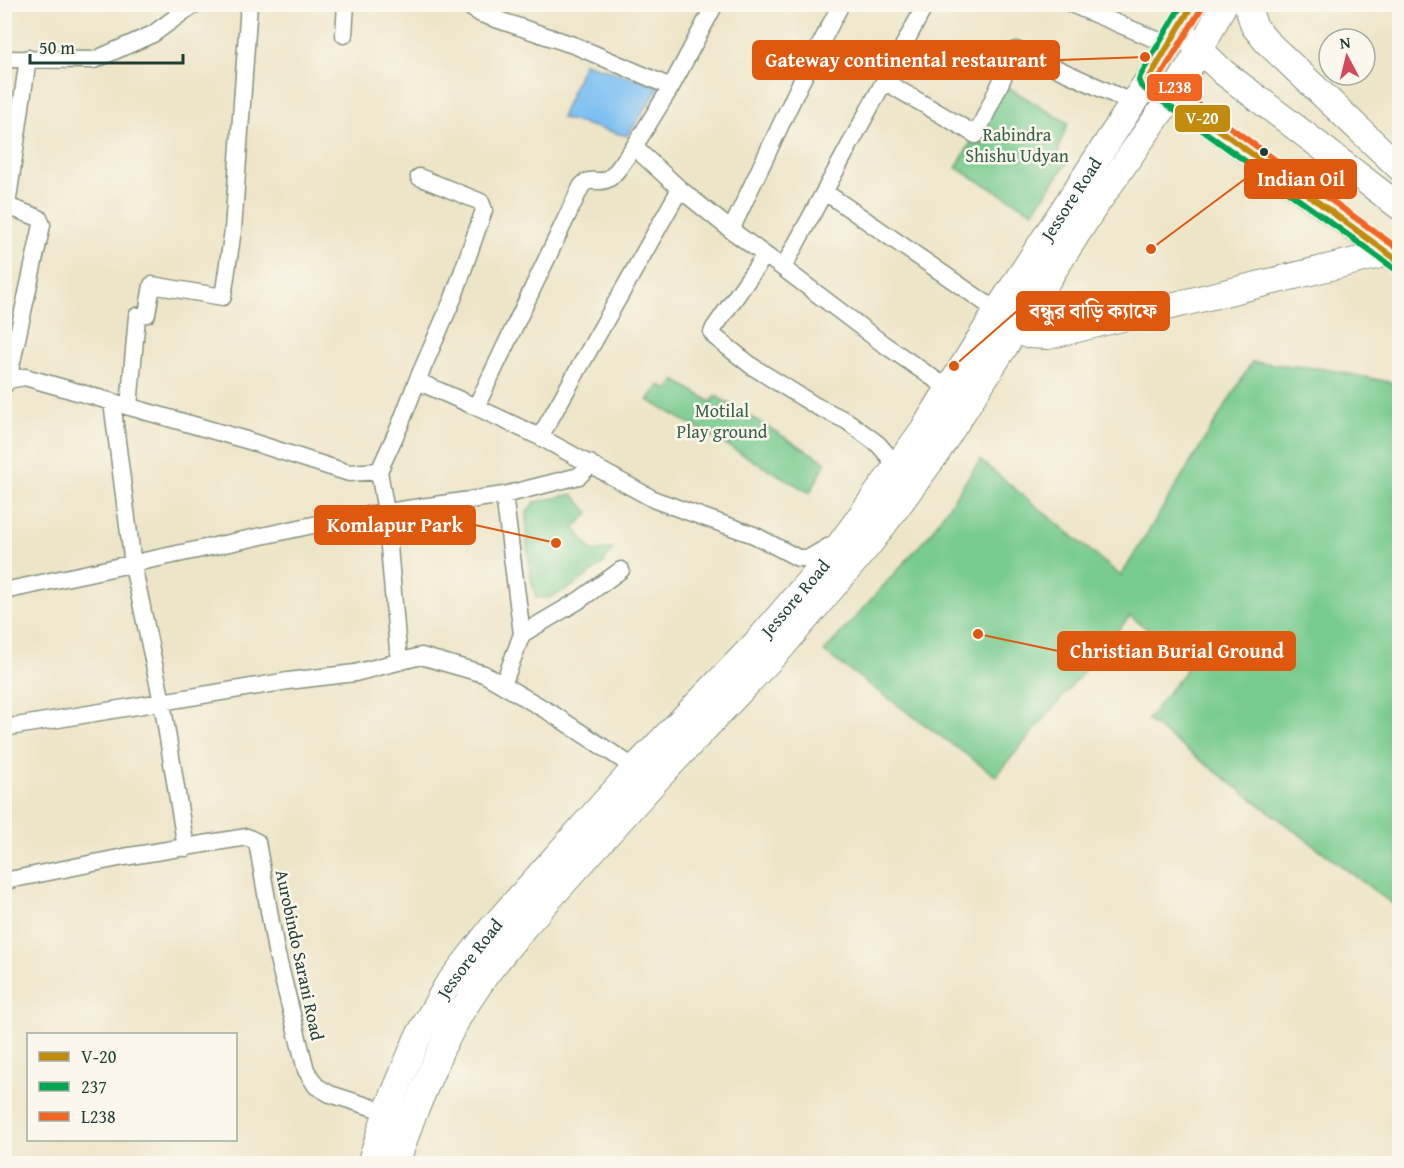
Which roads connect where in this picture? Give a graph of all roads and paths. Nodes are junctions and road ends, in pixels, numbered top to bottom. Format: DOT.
graph roads {
  1 [pos="249,4"];
  2 [pos="346,4"];
  3 [pos="465,4"];
  4 [pos="715,4"];
  5 [pos="841,4"];
  6 [pos="926,4"];
  7 [pos="1071,4"];
  8 [pos="1193,4"];
  9 [pos="1224,4"];
  10 [pos="1247,4"];
  11 [pos="187,7"];
  12 [pos="344,35"];
  13 [pos="1174,38"];
  14 [pos="1200,50"];
  15 [pos="28,58"];
  16 [pos="4,59"];
  17 [pos="1148,80"];
  18 [pos="884,81"];
  19 [pos="671,87"];
  20 [pos="1171,97"];
  21 [pos="1133,103"];
  22 [pos="634,147"];
  23 [pos="1400,168"];
  24 [pos="419,177"];
  25 [pos="680,189"];
  26 [pos="825,192"];
  27 [pos="1400,207"];
  28 [pos="731,230"];
  29 [pos="765,255"];
  30 [pos="1394,258"];
  31 [pos="783,268"];
  32 [pos="997,311"];
  33 [pos="1016,329"];
  34 [pos="417,381"];
  35 [pos="6,383"];
  36 [pos="949,389"];
  37 [pos="121,404"];
  38 [pos="476,407"];
  39 [pos="540,437"];
  40 [pos="590,463"];
  41 [pos="898,467"];
  42 [pos="379,471"];
  43 [pos="504,495"];
  44 [pos="386,512"];
  45 [pos="847,553"];
  46 [pos="133,564"];
  47 [pos="621,570"];
  48 [pos="4,591"];
  49 [pos="522,634"];
  50 [pos="399,662"];
  51 [pos="503,685"];
  52 [pos="162,702"];
  53 [pos="4,728"];
  54 [pos="635,768"];
  55 [pos="186,848"];
  56 [pos="4,881"];
  57 [pos="387,1111"];
  58 [pos="411,1120"];
  59 [pos="370,1164"];
  60 [pos="396,1164"];
  1 -- 37 [label="street"];
  2 -- 12 [label="street"];
  3 -- 19 [label="street"];
  4 -- 19 [label="street"];
  5 -- 28 [label="street"];
  6 -- 18 [label="street"];
  7 -- 13 [label="street"];
  8 -- 13 [label="main road, Jessore Road"];
  9 -- 14 [label="main road"];
  10 -- 23 [label="main road"];
  11 -- 15 [label="street"];
  13 -- 14 [label="main road"];
  13 -- 17 [label="main road, Jessore Road"];
  14 -- 20 [label="main road, Jessore Road"];
  14 -- 27 [label="main road"];
  15 -- 16 [label="street"];
  15 -- 35 [label="street"];
  17 -- 20 [label="main road"];
  17 -- 21 [label="main road, Jessore Road"];
  18 -- 21 [label="street"];
  18 -- 26 [label="street"];
  19 -- 22 [label="street"];
  20 -- 30 [label="main road"];
  20 -- 33 [label="main road, Jessore Road"];
  21 -- 32 [label="main road, Jessore Road"];
  22 -- 25 [label="street"];
  22 -- 38 [label="street"];
  24 -- 34 [label="street"];
  25 -- 28 [label="street"];
  25 -- 39 [label="street"];
  26 -- 31 [label="street"];
  26 -- 32 [label="street"];
  28 -- 29 [label="street"];
  29 -- 31 [label="street"];
  29 -- 41 [label="street"];
  30 -- 33 [label="main road"];
  31 -- 36 [label="street"];
  32 -- 36 [label="main road, Jessore Road"];
  33 -- 45 [label="main road, Jessore Road"];
  34 -- 38 [label="street"];
  34 -- 42 [label="street"];
  35 -- 37 [label="street"];
  36 -- 41 [label="main road, Jessore Road"];
  37 -- 42 [label="street"];
  37 -- 46 [label="street"];
  38 -- 39 [label="street"];
  39 -- 40 [label="street"];
  40 -- 43 [label="street"];
  40 -- 45 [label="street"];
  41 -- 45 [label="main road, Jessore Road"];
  42 -- 44 [label="street"];
  43 -- 44 [label="street"];
  43 -- 49 [label="street"];
  44 -- 46 [label="street"];
  44 -- 50 [label="street"];
  45 -- 54 [label="main road, Jessore Road"];
  45 -- 58 [label="main road, Jessore Road"];
  46 -- 48 [label="street"];
  46 -- 52 [label="street"];
  47 -- 49 [label="street"];
  49 -- 51 [label="street"];
  50 -- 51 [label="street"];
  50 -- 52 [label="street"];
  51 -- 54 [label="street"];
  52 -- 53 [label="street"];
  52 -- 55 [label="street"];
  54 -- 57 [label="main road, Jessore Road"];
  55 -- 56 [label="street, Aurobindo Sarani Road"];
  55 -- 57 [label="street, Aurobindo Sarani Road"];
  57 -- 58 [label="street, Aurobindo Sarani Road"];
  57 -- 59 [label="main road, Jessore Road"];
  58 -- 60 [label="main road, Jessore Road"];
}
